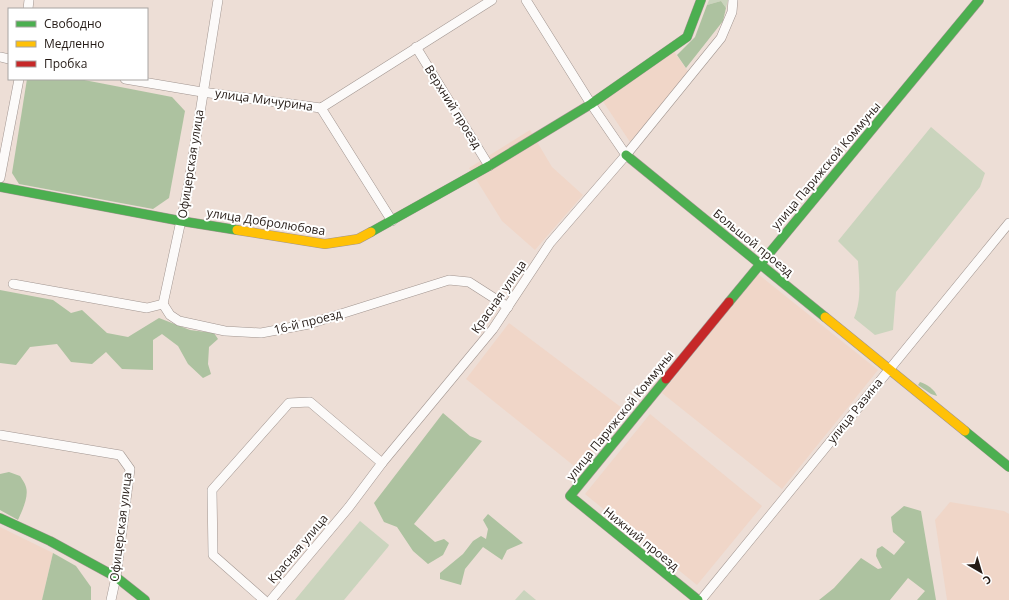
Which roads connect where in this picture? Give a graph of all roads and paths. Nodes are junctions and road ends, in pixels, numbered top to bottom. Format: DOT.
graph roads {
  1 [pos="218,0"];
  2 [pos="492,0"];
  3 [pos="526,0"];
  4 [pos="701,0"];
  5 [pos="733,0"];
  6 [pos="980,0"];
  7 [pos="416,48"];
  8 [pos="18,80"];
  9 [pos="131,80"];
  10 [pos="202,92"];
  11 [pos="591,104"];
  12 [pos="321,108"];
  13 [pos="626,155"];
  14 [pos="489,166"];
  15 [pos="0,178"];
  16 [pos="0,187"];
  17 [pos="182,221"];
  18 [pos="392,221"];
  19 [pos="1009,223"];
  20 [pos="760,264"];
  21 [pos="13,284"];
  22 [pos="163,304"];
  23 [pos="508,307"];
  24 [pos="888,369"];
  25 [pos="0,435"];
  26 [pos="382,464"];
  27 [pos="1009,467"];
  28 [pos="570,496"];
  29 [pos="0,518"];
  30 [pos="116,577"];
  31 [pos="111,600"];
  32 [pos="145,600"];
  33 [pos="264,600"];
  34 [pos="271,600"];
  35 [pos="699,600"];
  1 -- 10 [label="street, Офицерская улица"];
  2 -- 7 [label="street, улица Мичурина"];
  3 -- 11 [label="street, Большой проезд"];
  4 -- 11 [label="street"];
  5 -- 13 [label="street, Красная улица"];
  6 -- 20 [label="street, улица Парижской Коммуны"];
  7 -- 12 [label="street, улица Мичурина"];
  7 -- 14 [label="street, Верхний проезд"];
  8 -- 15 [label="street"];
  9 -- 10 [label="street, улица Мичурина"];
  10 -- 12 [label="street, улица Мичурина"];
  10 -- 17 [label="street, Офицерская улица"];
  11 -- 13 [label="street, Большой проезд"];
  11 -- 14 [label="street, улица Добролюбова"];
  12 -- 18 [label="street"];
  13 -- 20 [label="street, Большой проезд"];
  13 -- 23 [label="street, Красная улица"];
  14 -- 18 [label="street, улица Добролюбова"];
  16 -- 17 [label="street, улица Добролюбова"];
  17 -- 18 [label="street, улица Добролюбова"];
  17 -- 22 [label="street, Офицерская улица"];
  19 -- 24 [label="street, улица Разина"];
  20 -- 24 [label="street, Большой проезд"];
  20 -- 28 [label="street, улица Парижской Коммуны"];
  21 -- 22 [label="street"];
  22 -- 23 [label="street, 16-й проезд"];
  23 -- 26 [label="street, Красная улица"];
  24 -- 27 [label="street, Большой проезд"];
  24 -- 35 [label="street, улица Разина"];
  25 -- 30 [label="street, Офицерская улица"];
  26 -- 33 [label="street"];
  26 -- 34 [label="street, Красная улица"];
  28 -- 35 [label="street, Нижний проезд"];
  29 -- 30 [label="street"];
  30 -- 31 [label="street, Офицерская улица"];
  30 -- 32 [label="street"];
}
